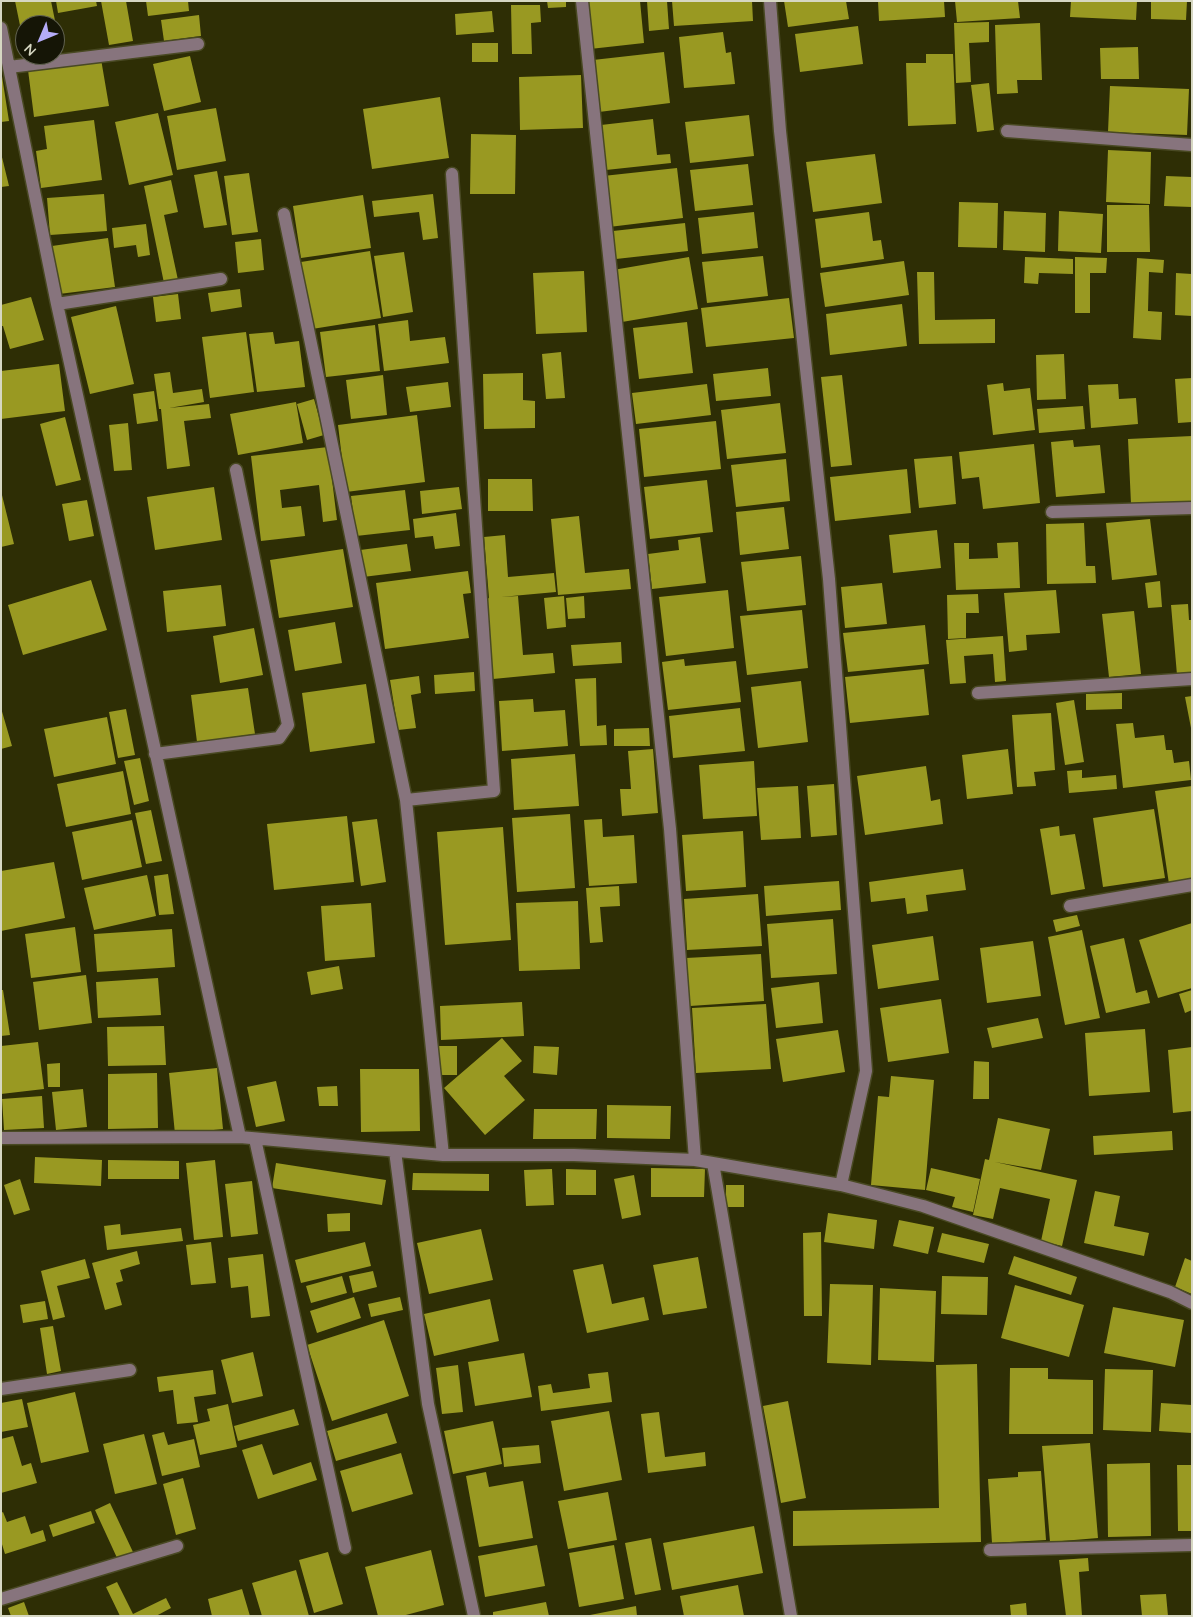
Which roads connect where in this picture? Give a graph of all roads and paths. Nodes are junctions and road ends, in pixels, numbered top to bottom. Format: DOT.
graph roads {
  1 [pos="582,1"];
  2 [pos="770,1"];
  3 [pos="1,28"];
  4 [pos="198,44"];
  5 [pos="10,67"];
  6 [pos="1007,132"];
  7 [pos="1192,145"];
  8 [pos="452,174"];
  9 [pos="284,214"];
  10 [pos="220,279"];
  11 [pos="56,304"];
  12 [pos="236,470"];
  13 [pos="1192,508"];
  14 [pos="1052,512"];
  15 [pos="1192,678"];
  16 [pos="978,693"];
  17 [pos="155,754"];
  18 [pos="406,800"];
  19 [pos="1192,885"];
  20 [pos="1070,906"];
  21 [pos="240,1137"];
  22 [pos="1,1138"];
  23 [pos="255,1139"];
  24 [pos="395,1151"];
  25 [pos="443,1155"];
  26 [pos="695,1160"];
  27 [pos="713,1163"];
  28 [pos="841,1185"];
  29 [pos="1192,1303"];
  30 [pos="130,1370"];
  31 [pos="1,1389"];
  32 [pos="1192,1545"];
  33 [pos="177,1546"];
  34 [pos="345,1548"];
  35 [pos="990,1550"];
  36 [pos="1,1600"];
  37 [pos="474,1616"];
  38 [pos="791,1616"];
  1 -- 26 [label="street"];
  2 -- 28 [label="street"];
  3 -- 5 [label="street"];
  4 -- 5 [label="street"];
  5 -- 11 [label="street"];
  6 -- 7 [label="street"];
  8 -- 18 [label="street"];
  9 -- 18 [label="street"];
  10 -- 11 [label="street"];
  11 -- 17 [label="street"];
  12 -- 17 [label="street"];
  13 -- 14 [label="street"];
  15 -- 16 [label="street"];
  17 -- 21 [label="street"];
  18 -- 25 [label="street"];
  19 -- 20 [label="street"];
  21 -- 22 [label="street"];
  21 -- 23 [label="street"];
  23 -- 24 [label="street"];
  23 -- 34 [label="street"];
  24 -- 25 [label="street"];
  24 -- 37 [label="street"];
  25 -- 26 [label="street"];
  26 -- 27 [label="street"];
  27 -- 28 [label="street"];
  27 -- 38 [label="street"];
  28 -- 29 [label="street"];
  30 -- 31 [label="street"];
  32 -- 35 [label="street"];
  33 -- 36 [label="street"];
}
